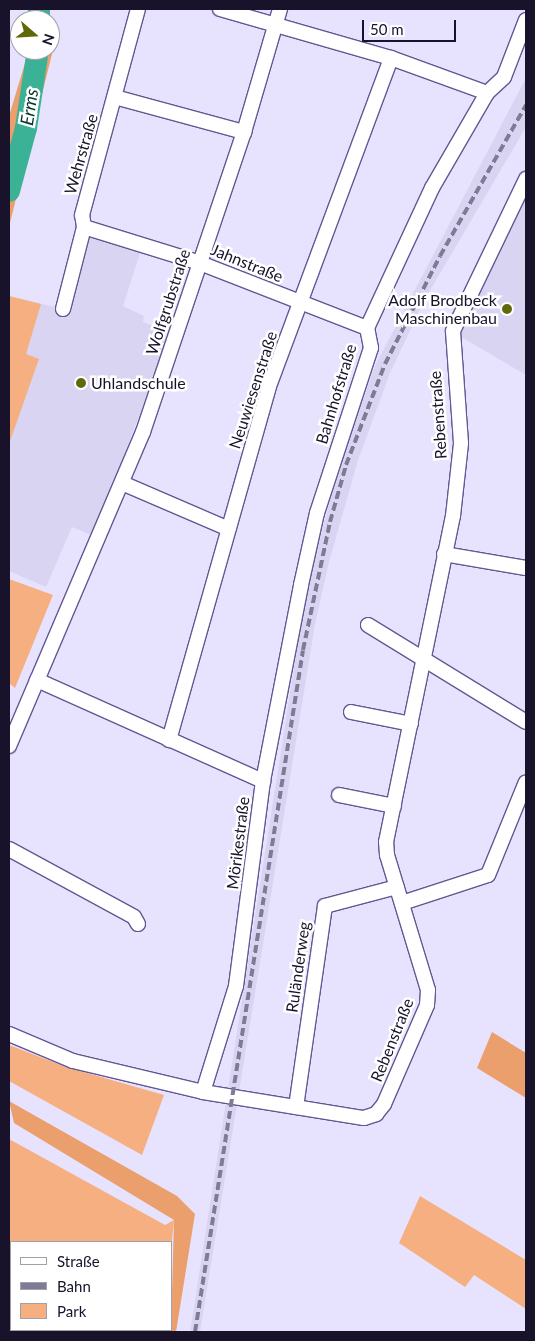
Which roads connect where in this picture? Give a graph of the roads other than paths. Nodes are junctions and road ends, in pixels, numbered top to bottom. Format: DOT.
graph roads {
  1 [pos="138,9"];
  2 [pos="220,9"];
  3 [pos="280,9"];
  4 [pos="526,20"];
  5 [pos="275,24"];
  6 [pos="390,58"];
  7 [pos="487,93"];
  8 [pos="115,97"];
  9 [pos="244,132"];
  10 [pos="526,180"];
  11 [pos="84,227"];
  12 [pos="200,263"];
  13 [pos="299,303"];
  14 [pos="63,309"];
  15 [pos="367,328"];
  16 [pos="122,483"];
  17 [pos="229,529"];
  18 [pos="444,554"];
  19 [pos="526,568"];
  20 [pos="368,625"];
  21 [pos="424,661"];
  22 [pos="37,680"];
  23 [pos="351,712"];
  24 [pos="526,722"];
  25 [pos="411,724"];
  26 [pos="10,740"];
  27 [pos="169,740"];
  28 [pos="263,781"];
  29 [pos="526,782"];
  30 [pos="339,795"];
  31 [pos="394,806"];
  32 [pos="9,849"];
  33 [pos="397,887"];
  34 [pos="402,903"];
  35 [pos="138,924"];
  36 [pos="9,1034"];
  37 [pos="204,1092"];
  38 [pos="296,1107"];
  1 -- 8 [label="street, Wehrstraße"];
  2 -- 5 [label="street"];
  3 -- 5 [label="street, Wolfgrubstraße"];
  4 -- 7 [label="street, Bahnhofstraße"];
  5 -- 6 [label="street"];
  5 -- 9 [label="street, Wolfgrubstraße"];
  6 -- 7 [label="street"];
  6 -- 13 [label="street, Neuwiesenstraße"];
  7 -- 15 [label="street, Bahnhofstraße"];
  8 -- 9 [label="street"];
  8 -- 11 [label="street, Wehrstraße"];
  9 -- 12 [label="street, Wolfgrubstraße"];
  10 -- 18 [label="street, Rebenstraße"];
  11 -- 12 [label="street, Jahnstraße"];
  11 -- 14 [label="street, Wehrstraße"];
  12 -- 13 [label="street, Jahnstraße"];
  12 -- 16 [label="street, Wolfgrubstraße"];
  13 -- 15 [label="street, Jahnstraße"];
  13 -- 17 [label="street, Neuwiesenstraße"];
  15 -- 28 [label="street, Bahnhofstraße"];
  16 -- 17 [label="street"];
  16 -- 22 [label="street, Wolfgrubstraße"];
  17 -- 27 [label="street, Neuwiesenstraße"];
  18 -- 19 [label="street"];
  18 -- 21 [label="street, Rebenstraße"];
  20 -- 21 [label="street"];
  21 -- 24 [label="street"];
  21 -- 25 [label="street, Rebenstraße"];
  22 -- 26 [label="street, Wolfgrubstraße"];
  22 -- 27 [label="street, Mörikestraße"];
  23 -- 25 [label="street"];
  25 -- 31 [label="street, Rebenstraße"];
  27 -- 28 [label="street, Mörikestraße"];
  28 -- 37 [label="street, Mörikestraße"];
  29 -- 34 [label="street"];
  30 -- 31 [label="street"];
  31 -- 33 [label="street, Rebenstraße"];
  32 -- 35 [label="street"];
  33 -- 34 [label="street, Rebenstraße"];
  33 -- 38 [label="street, Ruländerweg"];
  34 -- 38 [label="street, Rebenstraße"];
  36 -- 37 [label="street, Rebenstraße"];
  37 -- 38 [label="street, Rebenstraße"];
}
